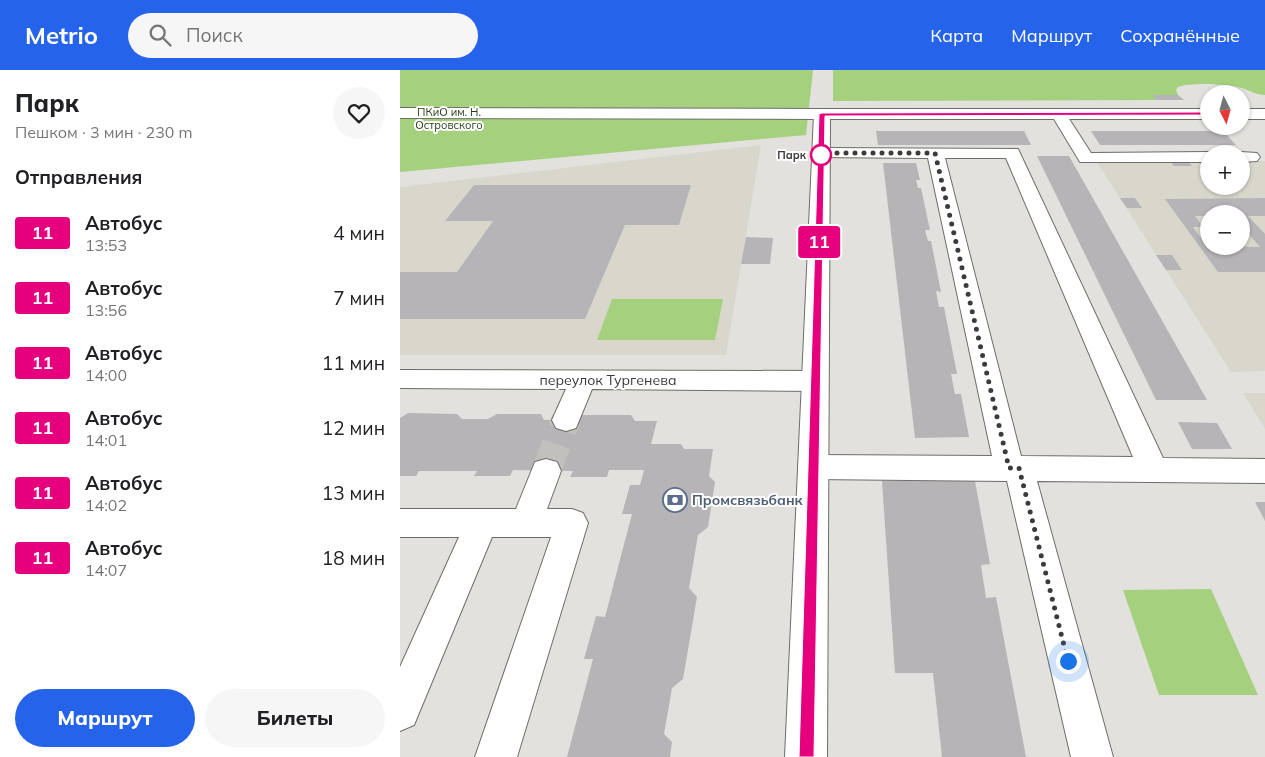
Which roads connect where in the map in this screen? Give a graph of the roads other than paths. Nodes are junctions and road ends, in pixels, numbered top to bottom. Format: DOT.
graph roads {
  1 [pos="400,113"];
  2 [pos="822,114"];
  3 [pos="1059,114"];
  4 [pos="1200,114"];
  5 [pos="1250,114"];
  6 [pos="1265,114"];
  7 [pos="821,153"];
  8 [pos="935,153"];
  9 [pos="1200,157"];
  10 [pos="400,379"];
  11 [pos="582,380"];
  12 [pos="815,381"];
  13 [pos="566,420"];
  14 [pos="813,467"];
  15 [pos="1014,468"];
  16 [pos="1153,469"];
  17 [pos="546,471"];
  18 [pos="1265,471"];
  19 [pos="400,523"];
  20 [pos="482,523"];
  21 [pos="526,523"];
  22 [pos="400,710"];
  23 [pos="496,757"];
  24 [pos="806,757"];
  25 [pos="1092,757"];
  1 -- 2 [label="main road"];
  2 -- 3 [label="main road"];
  2 -- 7 [label="main road"];
  3 -- 4 [label="main road"];
  3 -- 9 [label="main road"];
  5 -- 6 [label="main road"];
  7 -- 8 [label="main road"];
  7 -- 12 [label="main road"];
  8 -- 15 [label="main road"];
  8 -- 16 [label="main road"];
  10 -- 11 [label="main road, переулок Тургенева"];
  11 -- 12 [label="main road, переулок Тургенева"];
  11 -- 13 [label="main road"];
  12 -- 14 [label="main road"];
  14 -- 15 [label="main road"];
  14 -- 24 [label="main road"];
  15 -- 16 [label="main road"];
  15 -- 25 [label="main road"];
  16 -- 18 [label="main road"];
  17 -- 21 [label="main road"];
  19 -- 20 [label="main road"];
  20 -- 21 [label="main road"];
  20 -- 22 [label="main road"];
  21 -- 23 [label="main road"];
}
